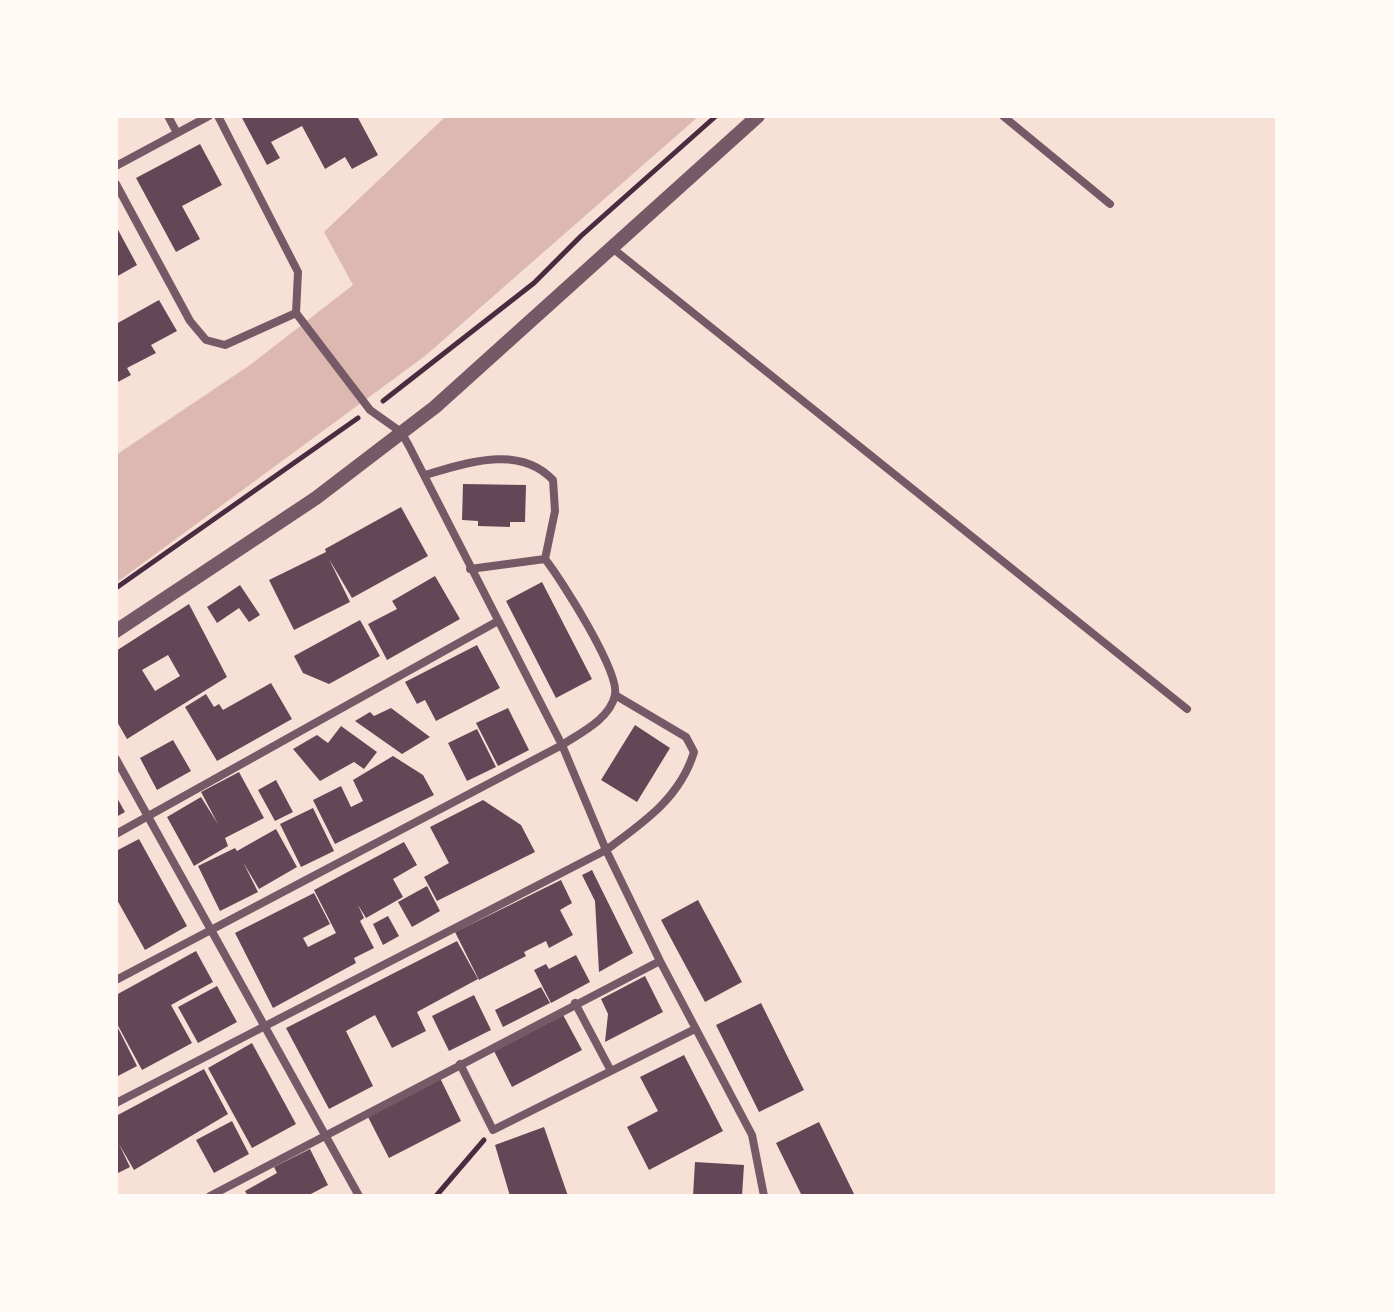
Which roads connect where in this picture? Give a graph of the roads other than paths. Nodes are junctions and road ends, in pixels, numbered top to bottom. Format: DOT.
graph roads {
  1 [pos="168,116"];
  2 [pos="209,116"];
  3 [pos="218,116"];
  4 [pos="758,116"];
  5 [pos="1003,116"];
  6 [pos="177,133"];
  7 [pos="116,166"];
  8 [pos="116,184"];
  9 [pos="1110,204"];
  10 [pos="611,247"];
  11 [pos="296,313"];
  12 [pos="401,432"];
  13 [pos="425,475"];
  14 [pos="545,559"];
  15 [pos="470,569"];
  16 [pos="498,621"];
  17 [pos="116,631"];
  18 [pos="615,695"];
  19 [pos="1187,709"];
  20 [pos="562,745"];
  21 [pos="116,759"];
  22 [pos="147,817"];
  23 [pos="116,834"];
  24 [pos="606,850"];
  25 [pos="210,929"];
  26 [pos="660,961"];
  27 [pos="116,980"];
  28 [pos="575,1003"];
  29 [pos="262,1025"];
  30 [pos="695,1029"];
  31 [pos="460,1064"];
  32 [pos="611,1071"];
  33 [pos="116,1103"];
  34 [pos="322,1135"];
  35 [pos="210,1196"];
  36 [pos="359,1196"];
  37 [pos="764,1196"];
  1 -- 6 [label="street"];
  2 -- 6 [label="street"];
  3 -- 11 [label="street"];
  4 -- 10 [label="street"];
  5 -- 9 [label="street"];
  6 -- 7 [label="street"];
  8 -- 11 [label="street"];
  10 -- 12 [label="street"];
  10 -- 19 [label="street"];
  11 -- 12 [label="street"];
  12 -- 13 [label="street"];
  12 -- 17 [label="street"];
  13 -- 14 [label="street"];
  13 -- 15 [label="street"];
  14 -- 15 [label="street"];
  14 -- 18 [label="street"];
  15 -- 16 [label="street"];
  16 -- 20 [label="street"];
  16 -- 22 [label="street"];
  18 -- 20 [label="street"];
  18 -- 24 [label="street"];
  20 -- 24 [label="street"];
  20 -- 25 [label="street"];
  21 -- 22 [label="street"];
  22 -- 23 [label="street"];
  22 -- 25 [label="street"];
  24 -- 26 [label="street"];
  24 -- 29 [label="street"];
  25 -- 27 [label="street"];
  25 -- 29 [label="street"];
  26 -- 28 [label="street"];
  26 -- 30 [label="street"];
  28 -- 31 [label="street"];
  28 -- 32 [label="street"];
  29 -- 33 [label="street"];
  29 -- 34 [label="street"];
  30 -- 32 [label="street"];
  30 -- 37 [label="street"];
  31 -- 32 [label="street"];
  31 -- 34 [label="street"];
  34 -- 35 [label="street"];
  34 -- 36 [label="street"];
}
